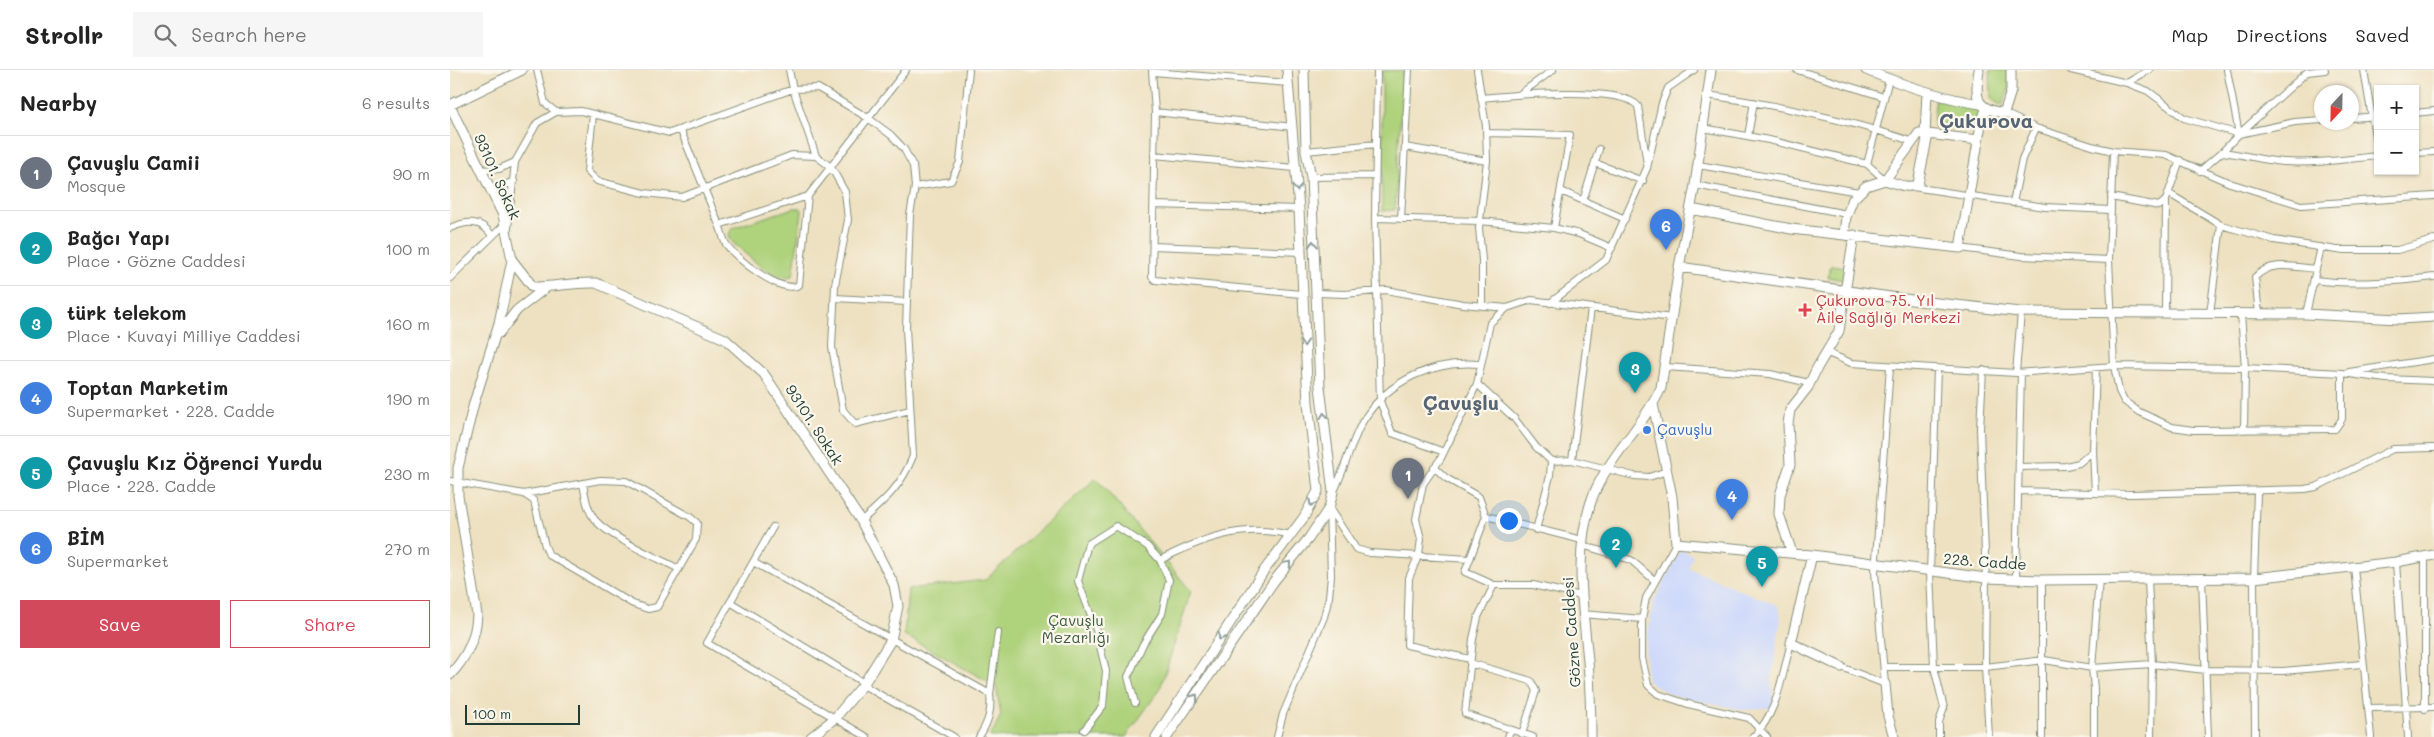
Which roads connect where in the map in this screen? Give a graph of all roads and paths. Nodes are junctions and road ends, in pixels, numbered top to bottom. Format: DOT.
graph roads {
  1 [pos="522,70"];
  2 [pos="537,70"];
  3 [pos="789,70"];
  4 [pos="906,70"];
  5 [pos="969,70"];
  6 [pos="1287,70"];
  7 [pos="1304,70"];
  8 [pos="1377,70"];
  9 [pos="1409,70"];
  10 [pos="1477,70"];
  11 [pos="1553,70"];
  12 [pos="1694,70"];
  13 [pos="1711,70"];
  14 [pos="1798,70"];
  15 [pos="1866,70"];
  16 [pos="1979,70"];
  17 [pos="2011,70"];
  18 [pos="2071,70"];
  19 [pos="2149,70"];
  20 [pos="2227,70"];
  21 [pos="2325,70"];
  22 [pos="2364,70"];
  23 [pos="1153,71"];
  24 [pos="2140,72"];
  25 [pos="1889,79"];
  26 [pos="1288,83"];
  27 [pos="2127,83"];
  28 [pos="793,89"];
  29 [pos="1927,92"];
  30 [pos="1520,94"];
  31 [pos="1708,95"];
  32 [pos="1884,97"];
  33 [pos="1481,98"];
  34 [pos="1754,102"];
  35 [pos="450,106"];
  36 [pos="1983,106"];
  37 [pos="2434,111"];
  38 [pos="556,112"];
  39 [pos="1155,112"];
  40 [pos="2374,112"];
  41 [pos="2004,113"];
  42 [pos="2419,113"];
  43 [pos="593,114"];
  44 [pos="2374,116"];
  45 [pos="2359,117"];
  46 [pos="868,118"];
  47 [pos="2314,121"];
  48 [pos="1293,127"];
  49 [pos="1703,128"];
  50 [pos="2036,128"];
  51 [pos="1876,130"];
  52 [pos="680,131"];
  53 [pos="1486,133"];
  54 [pos="1925,134"];
  55 [pos="2239,134"];
  56 [pos="1748,136"];
  57 [pos="1978,140"];
  58 [pos="1912,142"];
  59 [pos="1376,144"];
  60 [pos="1405,147"];
  61 [pos="1600,149"];
  62 [pos="1306,151"];
  63 [pos="2113,151"];
  64 [pos="2222,152"];
  65 [pos="2434,152"];
  66 [pos="2419,154"];
  67 [pos="1154,155"];
  68 [pos="816,156"];
  69 [pos="2374,156"];
  70 [pos="2180,160"];
  71 [pos="1487,161"];
  72 [pos="515,162"];
  73 [pos="1595,163"];
  74 [pos="1867,164"];
  75 [pos="1698,165"];
  76 [pos="831,167"];
  77 [pos="1295,168"];
  78 [pos="1647,168"];
  79 [pos="481,170"];
  80 [pos="2200,171"];
  81 [pos="1375,176"];
  82 [pos="1312,177"];
  83 [pos="1885,180"];
  84 [pos="514,181"];
  85 [pos="1643,181"];
  86 [pos="1695,185"];
  87 [pos="915,187"];
  88 [pos="1912,187"];
  89 [pos="705,190"];
  90 [pos="491,191"];
  91 [pos="1561,191"];
  92 [pos="1859,192"];
  93 [pos="808,196"];
  94 [pos="2167,196"];
  95 [pos="2434,196"];
  96 [pos="1968,197"];
  97 [pos="2111,197"];
  98 [pos="1583,200"];
  99 [pos="2013,203"];
  100 [pos="1154,205"];
  101 [pos="1299,209"];
  102 [pos="1691,209"];
  103 [pos="2110,210"];
  104 [pos="1847,214"];
  105 [pos="1375,218"];
  106 [pos="1401,219"];
  107 [pos="1625,219"];
  108 [pos="1480,221"];
  109 [pos="505,224"];
  110 [pos="720,225"];
  111 [pos="2221,225"];
  112 [pos="450,228"];
  113 [pos="1554,228"];
  114 [pos="507,234"];
  115 [pos="1844,234"];
  116 [pos="1854,235"];
  117 [pos="492,236"];
  118 [pos="2434,240"];
  119 [pos="1153,246"];
  120 [pos="1612,248"];
  121 [pos="1960,248"];
  122 [pos="2321,248"];
  123 [pos="1301,252"];
  124 [pos="512,260"];
  125 [pos="2109,260"];
  126 [pos="1679,267"];
  127 [pos="2316,269"];
  128 [pos="450,278"];
  129 [pos="2434,278"];
  130 [pos="2314,280"];
  131 [pos="547,287"];
  132 [pos="1376,291"];
  133 [pos="1846,291"];
  134 [pos="1317,293"];
  135 [pos="1301,294"];
  136 [pos="835,298"];
  137 [pos="906,302"];
  138 [pos="1550,303"];
  139 [pos="1482,306"];
  140 [pos="1507,308"];
  141 [pos="1591,308"];
  142 [pos="2022,312"];
  143 [pos="2113,313"];
  144 [pos="2165,314"];
  145 [pos="2210,314"];
  146 [pos="2241,314"];
  147 [pos="2259,314"];
  148 [pos="2306,314"];
  149 [pos="2434,317"];
  150 [pos="1672,318"];
  151 [pos="494,340"];
  152 [pos="1828,352"];
  153 [pos="2434,359"];
  154 [pos="1480,364"];
  155 [pos="2114,366"];
  156 [pos="1665,367"];
  157 [pos="1890,367"];
  158 [pos="2096,368"];
  159 [pos="2245,368"];
  160 [pos="1937,369"];
  161 [pos="1982,370"];
  162 [pos="2342,372"];
  163 [pos="2018,373"];
  164 [pos="2434,380"];
  165 [pos="1810,383"];
  166 [pos="1477,384"];
  167 [pos="1380,401"];
  168 [pos="1654,404"];
  169 [pos="910,410"];
  170 [pos="2244,430"];
  171 [pos="2434,448"];
  172 [pos="1444,452"];
  173 [pos="2093,452"];
  174 [pos="1572,460"];
  175 [pos="1551,461"];
  176 [pos="1434,467"];
  177 [pos="2019,467"];
  178 [pos="1606,470"];
  179 [pos="1667,472"];
  180 [pos="454,482"];
  181 [pos="583,483"];
  182 [pos="2018,491"];
  183 [pos="1333,492"];
  184 [pos="2257,492"];
  185 [pos="524,494"];
  186 [pos="2095,494"];
  187 [pos="1329,508"];
  188 [pos="1486,516"];
  189 [pos="861,521"];
  190 [pos="773,527"];
  191 [pos="1536,530"];
  192 [pos="1291,535"];
  193 [pos="1582,542"];
  194 [pos="1676,543"];
  195 [pos="1792,553"];
  196 [pos="1419,554"];
  197 [pos="1812,555"];
  198 [pos="2429,556"];
  199 [pos="1470,559"];
  200 [pos="1160,560"];
  201 [pos="753,562"];
  202 [pos="2396,562"];
  203 [pos="1876,564"];
  204 [pos="2354,567"];
  205 [pos="678,569"];
  206 [pos="1930,572"];
  207 [pos="1986,578"];
  208 [pos="2202,578"];
  209 [pos="2254,578"];
  210 [pos="2016,579"];
  211 [pos="2098,579"];
  212 [pos="2148,579"];
  213 [pos="1654,580"];
  214 [pos="2042,580"];
  215 [pos="1494,585"];
  216 [pos="1580,596"];
  217 [pos="730,602"];
  218 [pos="1582,614"];
  219 [pos="1642,619"];
  220 [pos="998,632"];
  221 [pos="891,640"];
  222 [pos="1791,643"];
  223 [pos="2044,660"];
  224 [pos="1470,661"];
  225 [pos="2152,664"];
  226 [pos="2362,664"];
  227 [pos="1842,667"];
  228 [pos="1884,667"];
  229 [pos="1934,667"];
  230 [pos="1985,667"];
  231 [pos="2092,668"];
  232 [pos="2206,670"];
  233 [pos="2256,670"];
  234 [pos="450,675"];
  235 [pos="864,684"];
  236 [pos="1885,684"];
  237 [pos="990,694"];
  238 [pos="1135,703"];
  239 [pos="2434,707"];
  240 [pos="2368,708"];
  241 [pos="2406,708"];
  242 [pos="2425,708"];
  243 [pos="835,718"];
  244 [pos="1084,730"];
  245 [pos="1510,730"];
  246 [pos="1760,730"];
  247 [pos="1522,734"];
  248 [pos="811,737"];
  249 [pos="867,737"];
  250 [pos="954,737"];
  251 [pos="979,737"];
  252 [pos="1156,737"];
  253 [pos="1167,737"];
  254 [pos="1277,737"];
  255 [pos="1508,737"];
  256 [pos="1534,737"];
  257 [pos="1591,737"];
  258 [pos="1753,737"];
  259 [pos="1767,737"];
  260 [pos="1894,737"];
  261 [pos="1939,737"];
  262 [pos="1988,737"];
  263 [pos="2042,737"];
  264 [pos="2094,737"];
  265 [pos="2151,737"];
  266 [pos="2208,737"];
  267 [pos="2255,737"];
  268 [pos="2371,737"];
  269 [pos="2408,737"];
  1 -- 35 [label="street"];
  2 -- 38 [label="street"];
  3 -- 28 [label="street"];
  4 -- 46 [label="street"];
  5 -- 87 [label="street"];
  6 -- 26 [label="street"];
  7 -- 62 [label="street"];
  8 -- 59 [label="street"];
  9 -- 60 [label="street"];
  10 -- 33 [label="street"];
  11 -- 30 [label="street"];
  12 -- 78 [label="street"];
  13 -- 31 [label="street"];
  14 -- 32 [label="street"];
  15 -- 25 [label="street"];
  16 -- 36 [label="street"];
  17 -- 41 [label="street"];
  18 -- 27 [label="street"];
  19 -- 24 [label="street"];
  20 -- 55 [label="street"];
  21 -- 55 [label="street"];
  22 -- 40 [label="street"];
  23 -- 26 [label="street"];
  23 -- 39 [label="street"];
  24 -- 27 [label="street"];
  25 -- 29 [label="street"];
  25 -- 32 [label="street"];
  26 -- 48 [label="street"];
  27 -- 55 [label="street"];
  28 -- 46 [label="street"];
  28 -- 52 [label="street"];
  28 -- 68 [label="street"];
  29 -- 36 [label="street"];
  29 -- 54 [label="street"];
  30 -- 33 [label="street"];
  30 -- 78 [label="street"];
  31 -- 34 [label="street"];
  31 -- 49 [label="street"];
  32 -- 51 [label="street"];
  33 -- 53 [label="street"];
  34 -- 51 [label="street"];
  34 -- 56 [label="street"];
  35 -- 79 [label="street, 93101. Sokak"];
  36 -- 41 [label="street"];
  36 -- 57 [label="street"];
  37 -- 42 [label="street"];
  38 -- 43 [label="street"];
  38 -- 72 [label="street"];
  39 -- 48 [label="street"];
  39 -- 67 [label="street"];
  41 -- 50 [label="street"];
  43 -- 52 [label="street"];
  43 -- 89 [label="street"];
  44 -- 45 [label="street"];
  46 -- 76 [label="street"];
  46 -- 87 [label="street"];
  47 -- 55 [label="street"];
  48 -- 77 [label="street"];
  49 -- 56 [label="street"];
  49 -- 75 [label="street"];
  50 -- 63 [label="street"];
  50 -- 99 [label="street"];
  51 -- 58 [label="street"];
  51 -- 74 [label="street"];
  52 -- 89 [label="street"];
  53 -- 71 [label="street"];
  53 -- 91 [label="street"];
  54 -- 57 [label="street"];
  54 -- 58 [label="street"];
  54 -- 88 [label="street"];
  55 -- 64 [label="street"];
  56 -- 74 [label="street"];
  57 -- 96 [label="street"];
  58 -- 83 [label="street"];
  59 -- 62 [label="street"];
  59 -- 81 [label="street"];
  60 -- 71 [label="street"];
  60 -- 106 [label="street"];
  61 -- 73 [label="street"];
  62 -- 82 [label="street"];
  63 -- 70 [label="street"];
  63 -- 97 [label="street"];
  64 -- 69 [label="street"];
  64 -- 80 [label="street"];
  65 -- 66 [label="street"];
  67 -- 77 [label="street"];
  67 -- 100 [label="street"];
  68 -- 76 [label="street"];
  68 -- 89 [label="street"];
  70 -- 80 [label="street"];
  70 -- 94 [label="street"];
  71 -- 108 [label="street"];
  72 -- 79 [label="street"];
  72 -- 84 [label="street"];
  73 -- 85 [label="street"];
  73 -- 98 [label="street"];
  74 -- 83 [label="street"];
  75 -- 86 [label="street"];
  75 -- 92 [label="street"];
  76 -- 93 [label="street"];
  76 -- 136 [label="street"];
  77 -- 101 [label="street, one-way"];
  78 -- 85 [label="street"];
  79 -- 90 [label="street, 93101. Sokak"];
  80 -- 95 [label="street"];
  81 -- 82 [label="street"];
  81 -- 105 [label="street"];
  134 -- 82 [label="street, one-way"];
  83 -- 88 [label="street"];
  83 -- 92 [label="street"];
  84 -- 90 [label="street"];
  84 -- 114 [label="street"];
  85 -- 107 [label="street"];
  86 -- 102 [label="street"];
  86 -- 104 [label="street"];
  87 -- 137 [label="street"];
  88 -- 96 [label="street"];
  89 -- 110 [label="street"];
  90 -- 109 [label="street, 93101. Sokak"];
  91 -- 98 [label="street"];
  91 -- 113 [label="street"];
  92 -- 104 [label="street"];
  93 -- 110 [label="street"];
  93 -- 110 [label="street"];
  94 -- 97 [label="street"];
  94 -- 111 [label="street"];
  94 -- 144 [label="street"];
  96 -- 99 [label="street"];
  96 -- 121 [label="street"];
  97 -- 103 [label="street"];
  98 -- 107 [label="street"];
  99 -- 103 [label="street"];
  100 -- 101 [label="street"];
  100 -- 119 [label="street"];
  101 -- 123 [label="street"];
  102 -- 115 [label="street"];
  102 -- 126 [label="street"];
  103 -- 125 [label="street"];
  104 -- 115 [label="street"];
  105 -- 106 [label="street"];
  105 -- 132 [label="street"];
  106 -- 108 [label="street"];
  107 -- 120 [label="street"];
  108 -- 113 [label="street"];
  108 -- 139 [label="street"];
  109 -- 114 [label="street, 93101. Sokak"];
  109 -- 117 [label="street"];
  111 -- 122 [label="street"];
  111 -- 145 [label="street"];
  112 -- 117 [label="street"];
  113 -- 120 [label="street"];
  114 -- 124 [label="street, 93101. Sokak"];
  115 -- 116 [label="street"];
  116 -- 121 [label="street"];
  116 -- 133 [label="street"];
  117 -- 128 [label="street"];
  118 -- 122 [label="street"];
  119 -- 123 [label="street"];
  119 -- 135 [label="street"];
  120 -- 138 [label="street"];
  121 -- 125 [label="street"];
  122 -- 127 [label="street"];
  123 -- 135 [label="street"];
  124 -- 131 [label="street, 93101. Sokak"];
  124 -- 151 [label="street, 93101. Sokak"];
  125 -- 143 [label="street"];
  126 -- 133 [label="street"];
  126 -- 150 [label="street"];
  127 -- 130 [label="street"];
  127 -- 147 [label="street"];
  129 -- 130 [label="street"];
  130 -- 148 [label="street"];
  131 -- 151 [label="street"];
  131 -- 189 [label="street, 93101. Sokak"];
  132 -- 134 [label="street"];
  132 -- 139 [label="street"];
  132 -- 167 [label="street"];
  133 -- 142 [label="street"];
  133 -- 152 [label="street"];
  183 -- 134 [label="street, one-way"];
  135 -- 192 [label="street, one-way"];
  136 -- 137 [label="street"];
  136 -- 169 [label="street"];
  137 -- 169 [label="street"];
  138 -- 140 [label="street"];
  138 -- 141 [label="street"];
  139 -- 140 [label="street"];
  140 -- 154 [label="street"];
  141 -- 150 [label="street"];
  141 -- 174 [label="street"];
  142 -- 143 [label="street"];
  142 -- 163 [label="street"];
  143 -- 144 [label="street"];
  143 -- 155 [label="street"];
  144 -- 145 [label="street"];
  145 -- 146 [label="street"];
  146 -- 147 [label="street"];
  146 -- 159 [label="street"];
  147 -- 148 [label="street"];
  148 -- 149 [label="street"];
  150 -- 156 [label="street"];
  151 -- 180 [label="street, 93101. Sokak"];
  152 -- 157 [label="street"];
  152 -- 165 [label="street"];
  153 -- 162 [label="street"];
  154 -- 166 [label="street"];
  154 -- 167 [label="street"];
  155 -- 158 [label="street"];
  155 -- 159 [label="street"];
  155 -- 170 [label="street"];
  156 -- 165 [label="street"];
  156 -- 168 [label="street"];
  157 -- 160 [label="street"];
  157 -- 203 [label="street"];
  158 -- 163 [label="street"];
  158 -- 173 [label="street"];
  159 -- 162 [label="street"];
  159 -- 170 [label="street"];
  160 -- 161 [label="street"];
  160 -- 206 [label="street"];
  161 -- 163 [label="street"];
  161 -- 207 [label="street"];
  162 -- 164 [label="street"];
  162 -- 170 [label="street"];
  163 -- 177 [label="street"];
  165 -- 195 [label="street"];
  166 -- 172 [label="street"];
  166 -- 175 [label="street"];
  167 -- 172 [label="street"];
  167 -- 183 [label="street"];
  168 -- 178 [label="street, Gözne Caddesi"];
  168 -- 179 [label="street"];
  169 -- 189 [label="street"];
  171 -- 184 [label="street"];
  172 -- 176 [label="street"];
  173 -- 177 [label="street"];
  173 -- 186 [label="street"];
  174 -- 175 [label="street"];
  174 -- 178 [label="street"];
  175 -- 191 [label="street"];
  176 -- 188 [label="street"];
  176 -- 196 [label="street"];
  177 -- 182 [label="street"];
  178 -- 179 [label="street"];
  178 -- 193 [label="street, Gözne Caddesi"];
  179 -- 194 [label="street"];
  180 -- 185 [label="street"];
  180 -- 234 [label="street, 93101. Sokak"];
  181 -- 185 [label="street"];
  181 -- 205 [label="street"];
  181 -- 205 [label="street"];
  182 -- 186 [label="street"];
  182 -- 210 [label="street"];
  183 -- 187 [label="street"];
  184 -- 186 [label="street"];
  184 -- 209 [label="street"];
  185 -- 205 [label="street"];
  187 -- 196 [label="street"];
  253 -- 187 [label="street, one-way"];
  187 -- 254 [label="street"];
  188 -- 191 [label="street"];
  188 -- 199 [label="street"];
  189 -- 221 [label="street, 93101. Sokak"];
  190 -- 201 [label="street"];
  191 -- 193 [label="street"];
  192 -- 200 [label="street"];
  192 -- 252 [label="street, one-way"];
  193 -- 213 [label="street"];
  193 -- 216 [label="street, Gözne Caddesi"];
  194 -- 195 [label="street, 228. Cadde"];
  194 -- 213 [label="street"];
  195 -- 197 [label="street, 228. Cadde"];
  196 -- 199 [label="street"];
  196 -- 224 [label="street"];
  197 -- 203 [label="street, 228. Cadde"];
  197 -- 222 [label="street"];
  198 -- 202 [label="street, 228. Cadde"];
  198 -- 242 [label="street"];
  199 -- 215 [label="street"];
  200 -- 238 [label="street"];
  200 -- 244 [label="street"];
  201 -- 217 [label="street"];
  201 -- 221 [label="street"];
  202 -- 204 [label="street, 228. Cadde"];
  202 -- 241 [label="street"];
  203 -- 206 [label="street, 228. Cadde"];
  203 -- 228 [label="street"];
  204 -- 209 [label="street, 228. Cadde"];
  204 -- 226 [label="street"];
  206 -- 207 [label="street, 228. Cadde"];
  206 -- 229 [label="street"];
  207 -- 210 [label="street, 228. Cadde"];
  207 -- 230 [label="street"];
  208 -- 209 [label="street, 228. Cadde"];
  208 -- 212 [label="street, 228. Cadde"];
  208 -- 232 [label="street"];
  209 -- 233 [label="street"];
  210 -- 214 [label="street, 228. Cadde"];
  211 -- 212 [label="street, 228. Cadde"];
  211 -- 214 [label="street, 228. Cadde"];
  211 -- 231 [label="street"];
  212 -- 225 [label="street"];
  213 -- 219 [label="street"];
  214 -- 223 [label="street"];
  215 -- 216 [label="street"];
  215 -- 224 [label="street"];
  216 -- 218 [label="street, Gözne Caddesi"];
  217 -- 235 [label="street"];
  217 -- 243 [label="street"];
  218 -- 219 [label="street"];
  218 -- 257 [label="street, Gözne Caddesi"];
  219 -- 246 [label="street"];
  220 -- 237 [label="street"];
  221 -- 235 [label="street, 93101. Sokak"];
  221 -- 237 [label="street"];
  222 -- 227 [label="street"];
  222 -- 246 [label="street"];
  223 -- 230 [label="street"];
  223 -- 231 [label="street"];
  223 -- 263 [label="street"];
  224 -- 245 [label="street"];
  224 -- 247 [label="street"];
  225 -- 231 [label="street"];
  225 -- 232 [label="street"];
  225 -- 265 [label="street"];
  226 -- 233 [label="street"];
  226 -- 240 [label="street"];
  227 -- 236 [label="street"];
  228 -- 229 [label="street"];
  228 -- 236 [label="street"];
  229 -- 230 [label="street"];
  229 -- 261 [label="street"];
  230 -- 262 [label="street"];
  231 -- 264 [label="street"];
  232 -- 233 [label="street"];
  232 -- 266 [label="street"];
  233 -- 267 [label="street"];
  235 -- 243 [label="street, 93101. Sokak"];
  235 -- 250 [label="street"];
  236 -- 260 [label="street"];
  237 -- 251 [label="street"];
  239 -- 242 [label="street"];
  240 -- 241 [label="street"];
  240 -- 268 [label="street"];
  241 -- 242 [label="street"];
  241 -- 269 [label="street"];
  243 -- 248 [label="street, 93101. Sokak"];
  243 -- 249 [label="street"];
  245 -- 247 [label="street"];
  245 -- 255 [label="street"];
  246 -- 258 [label="street"];
  246 -- 259 [label="street"];
  247 -- 256 [label="street"];
}
